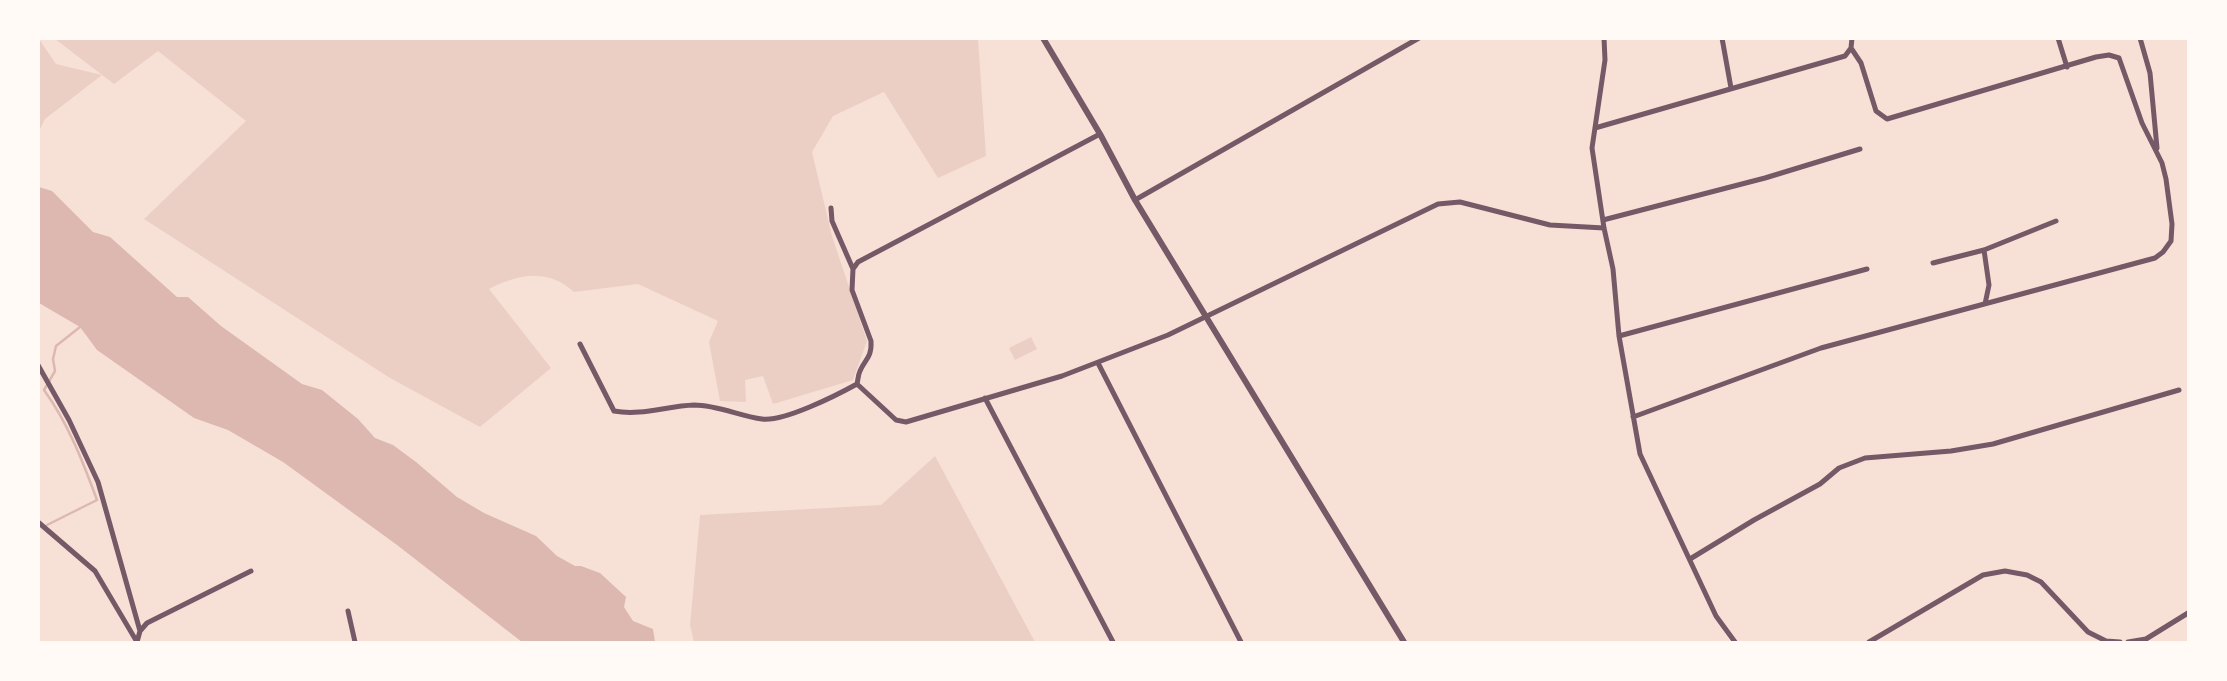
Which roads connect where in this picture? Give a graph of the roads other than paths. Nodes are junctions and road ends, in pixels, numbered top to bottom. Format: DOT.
graph roads {
  1 [pos="1043,38"];
  2 [pos="1419,38"];
  3 [pos="1604,38"];
  4 [pos="1721,38"];
  5 [pos="1852,38"];
  6 [pos="2058,38"];
  7 [pos="2140,38"];
  8 [pos="1851,48"];
  9 [pos="2067,67"];
  10 [pos="1731,88"];
  11 [pos="1595,128"];
  12 [pos="1100,134"];
  13 [pos="1860,149"];
  14 [pos="2157,152"];
  15 [pos="1135,200"];
  16 [pos="831,208"];
  17 [pos="1603,220"];
  18 [pos="2056,222"];
  19 [pos="1604,228"];
  20 [pos="1984,250"];
  21 [pos="1933,263"];
  22 [pos="1867,269"];
  23 [pos="853,270"];
  24 [pos="1985,304"];
  25 [pos="1208,317"];
  26 [pos="1619,336"];
  27 [pos="580,344"];
  28 [pos="1098,363"];
  29 [pos="38,365"];
  30 [pos="858,384"];
  31 [pos="2179,390"];
  32 [pos="985,398"];
  33 [pos="1633,417"];
  34 [pos="38,522"];
  35 [pos="1690,559"];
  36 [pos="251,570"];
  37 [pos="348,611"];
  38 [pos="2189,613"];
  39 [pos="140,631"];
  40 [pos="137,642"];
  41 [pos="355,642"];
  42 [pos="1113,642"];
  43 [pos="1241,642"];
  44 [pos="1404,642"];
  45 [pos="1735,642"];
  46 [pos="1869,642"];
  47 [pos="2120,642"];
  48 [pos="2128,642"];
  1 -- 12 [label="street"];
  2 -- 15 [label="street"];
  3 -- 11 [label="street"];
  4 -- 10 [label="street"];
  5 -- 8 [label="street"];
  6 -- 9 [label="street"];
  7 -- 14 [label="street"];
  8 -- 9 [label="street"];
  8 -- 10 [label="street"];
  9 -- 14 [label="street"];
  10 -- 11 [label="street"];
  11 -- 17 [label="street"];
  12 -- 15 [label="street"];
  12 -- 23 [label="street"];
  13 -- 17 [label="street"];
  14 -- 24 [label="street"];
  15 -- 25 [label="street"];
  16 -- 23 [label="street"];
  17 -- 19 [label="street"];
  18 -- 20 [label="street"];
  19 -- 25 [label="street"];
  19 -- 26 [label="street"];
  20 -- 21 [label="street"];
  20 -- 24 [label="street"];
  22 -- 26 [label="street"];
  23 -- 30 [label="street"];
  24 -- 33 [label="street"];
  25 -- 28 [label="street"];
  25 -- 44 [label="street"];
  26 -- 33 [label="street"];
  27 -- 30 [label="street"];
  28 -- 32 [label="street"];
  28 -- 43 [label="street"];
  29 -- 39 [label="street"];
  30 -- 32 [label="street"];
  31 -- 35 [label="street"];
  32 -- 42 [label="street"];
  33 -- 35 [label="street"];
  34 -- 40 [label="street"];
  35 -- 45 [label="street"];
  36 -- 39 [label="street"];
  37 -- 41 [label="street"];
  38 -- 48 [label="street"];
  39 -- 40 [label="street"];
  46 -- 47 [label="street"];
}
